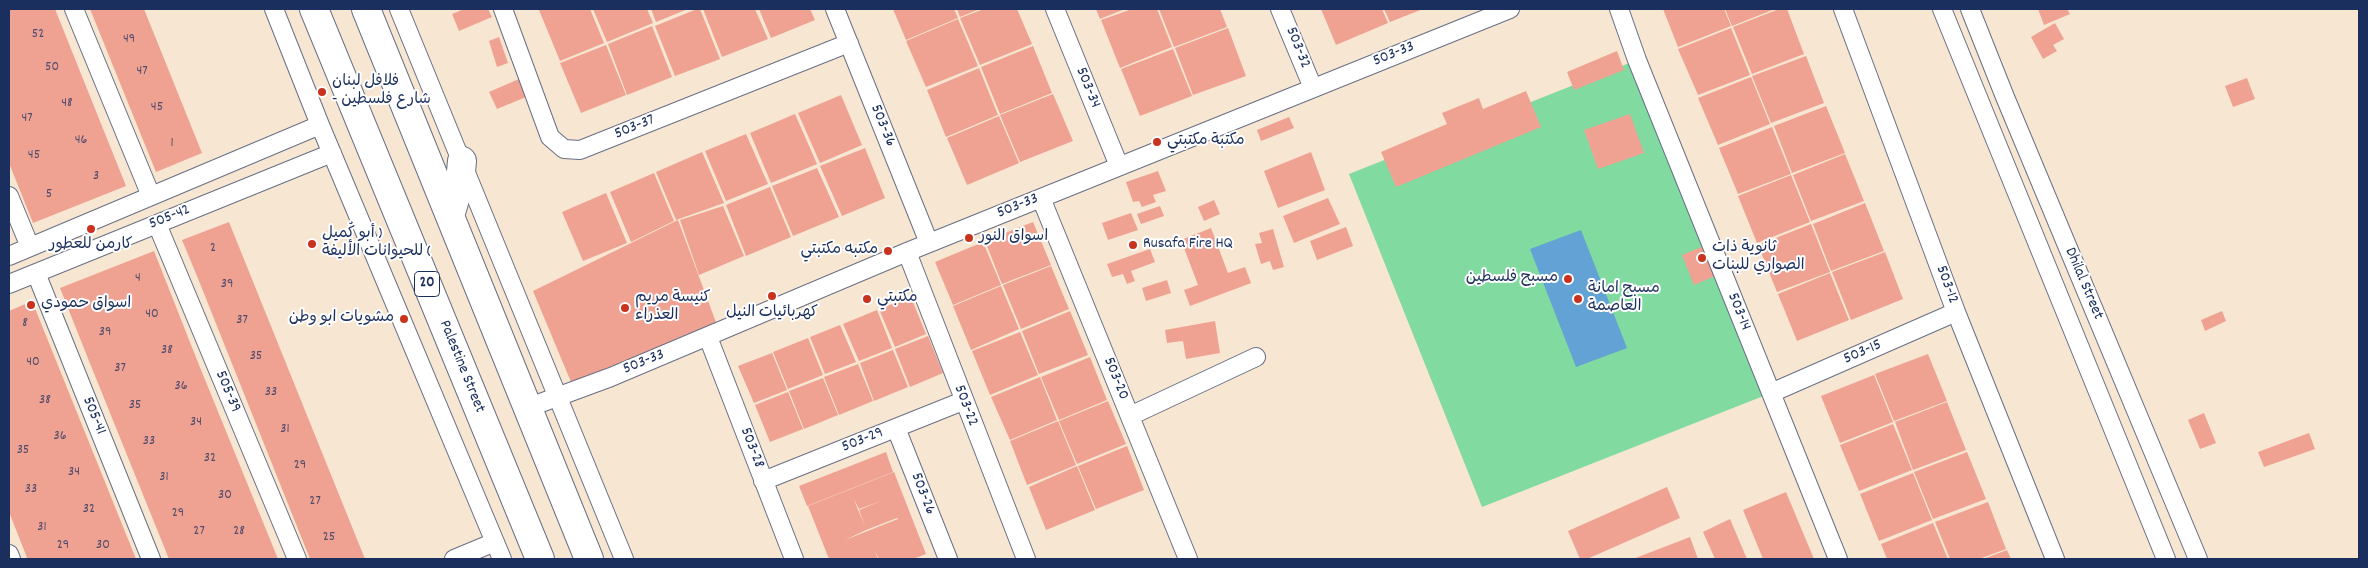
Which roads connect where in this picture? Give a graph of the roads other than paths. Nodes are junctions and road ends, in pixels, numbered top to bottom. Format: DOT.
graph roads {
  1 [pos="74,9"];
  2 [pos="274,9"];
  3 [pos="314,9"];
  4 [pos="366,9"];
  5 [pos="398,9"];
  6 [pos="503,9"];
  7 [pos="835,9"];
  8 [pos="1055,9"];
  9 [pos="1280,9"];
  10 [pos="1619,9"];
  11 [pos="1843,9"];
  12 [pos="1942,9"];
  13 [pos="1970,9"];
  14 [pos="1499,11"];
  15 [pos="849,43"];
  16 [pos="1313,88"];
  17 [pos="320,125"];
  18 [pos="332,153"];
  19 [pos="462,161"];
  20 [pos="1119,166"];
  21 [pos="9,196"];
  22 [pos="151,196"];
  23 [pos="1041,198"];
  24 [pos="450,216"];
  25 [pos="157,224"];
  26 [pos="929,243"];
  27 [pos="30,247"];
  28 [pos="907,252"];
  29 [pos="9,256"];
  30 [pos="36,273"];
  31 [pos="9,284"];
  32 [pos="1956,312"];
  33 [pos="708,337"];
  34 [pos="1256,357"];
  35 [pos="1771,393"];
  36 [pos="558,396"];
  37 [pos="964,402"];
  38 [pos="527,408"];
  39 [pos="1130,416"];
  40 [pos="896,428"];
  41 [pos="763,481"];
  42 [pos="495,542"];
  43 [pos="9,554"];
  44 [pos="11,559"];
  45 [pos="151,559"];
  46 [pos="297,559"];
  47 [pos="454,559"];
  48 [pos="502,559"];
  49 [pos="540,559"];
  50 [pos="589,559"];
  51 [pos="624,559"];
  52 [pos="794,559"];
  53 [pos="948,559"];
  54 [pos="1026,559"];
  55 [pos="1188,559"];
  56 [pos="1838,559"];
  57 [pos="2055,559"];
  58 [pos="2166,559"];
  59 [pos="2198,559"];
  1 -- 22 [label="street"];
  2 -- 17 [label="street"];
  3 -- 49 [label="main road, Palestine Street / 20"];
  4 -- 24 [label="main road"];
  5 -- 19 [label="street"];
  6 -- 15 [label="street, 503-37"];
  7 -- 15 [label="street, 503-36"];
  8 -- 20 [label="street, 503-34"];
  9 -- 16 [label="street, 503-32"];
  10 -- 35 [label="street, 503-14"];
  11 -- 32 [label="street, 503-12"];
  12 -- 58 [label="street, Dhilal Street"];
  13 -- 59 [label="street, Dhilal Street"];
  14 -- 16 [label="street, 503-33"];
  15 -- 26 [label="street, 503-36"];
  16 -- 20 [label="street, 503-33"];
  17 -- 18 [label="street"];
  17 -- 22 [label="street, 505-42"];
  18 -- 25 [label="street, 505-42"];
  18 -- 42 [label="street"];
  19 -- 24 [label="main road"];
  19 -- 36 [label="street"];
  20 -- 23 [label="street, 503-33"];
  21 -- 27 [label="street"];
  22 -- 27 [label="street, 505-42"];
  23 -- 26 [label="street, 503-33"];
  23 -- 39 [label="street, 503-20"];
  24 -- 38 [label="main road"];
  25 -- 30 [label="street, 505-42"];
  25 -- 46 [label="street, 505-39"];
  26 -- 28 [label="street, 503-33"];
  27 -- 29 [label="street, 505-42"];
  28 -- 33 [label="street, 503-33"];
  28 -- 37 [label="street, 503-22"];
  30 -- 31 [label="street, 505-42"];
  30 -- 45 [label="street, 505-41"];
  32 -- 35 [label="street, 503-15"];
  32 -- 57 [label="street, 503-12"];
  33 -- 36 [label="street, 503-33"];
  33 -- 41 [label="street, 503-28"];
  34 -- 39 [label="street"];
  35 -- 56 [label="street, 503-14"];
  36 -- 38 [label="street, 503-33"];
  36 -- 51 [label="street"];
  37 -- 40 [label="street, 503-29"];
  37 -- 54 [label="street, 503-22"];
  38 -- 50 [label="main road"];
  39 -- 55 [label="street, 503-20"];
  40 -- 41 [label="street, 503-29"];
  40 -- 53 [label="street, 503-26"];
  41 -- 52 [label="street, 503-28"];
  42 -- 47 [label="street"];
  42 -- 48 [label="street"];
  43 -- 44 [label="street"];
}
